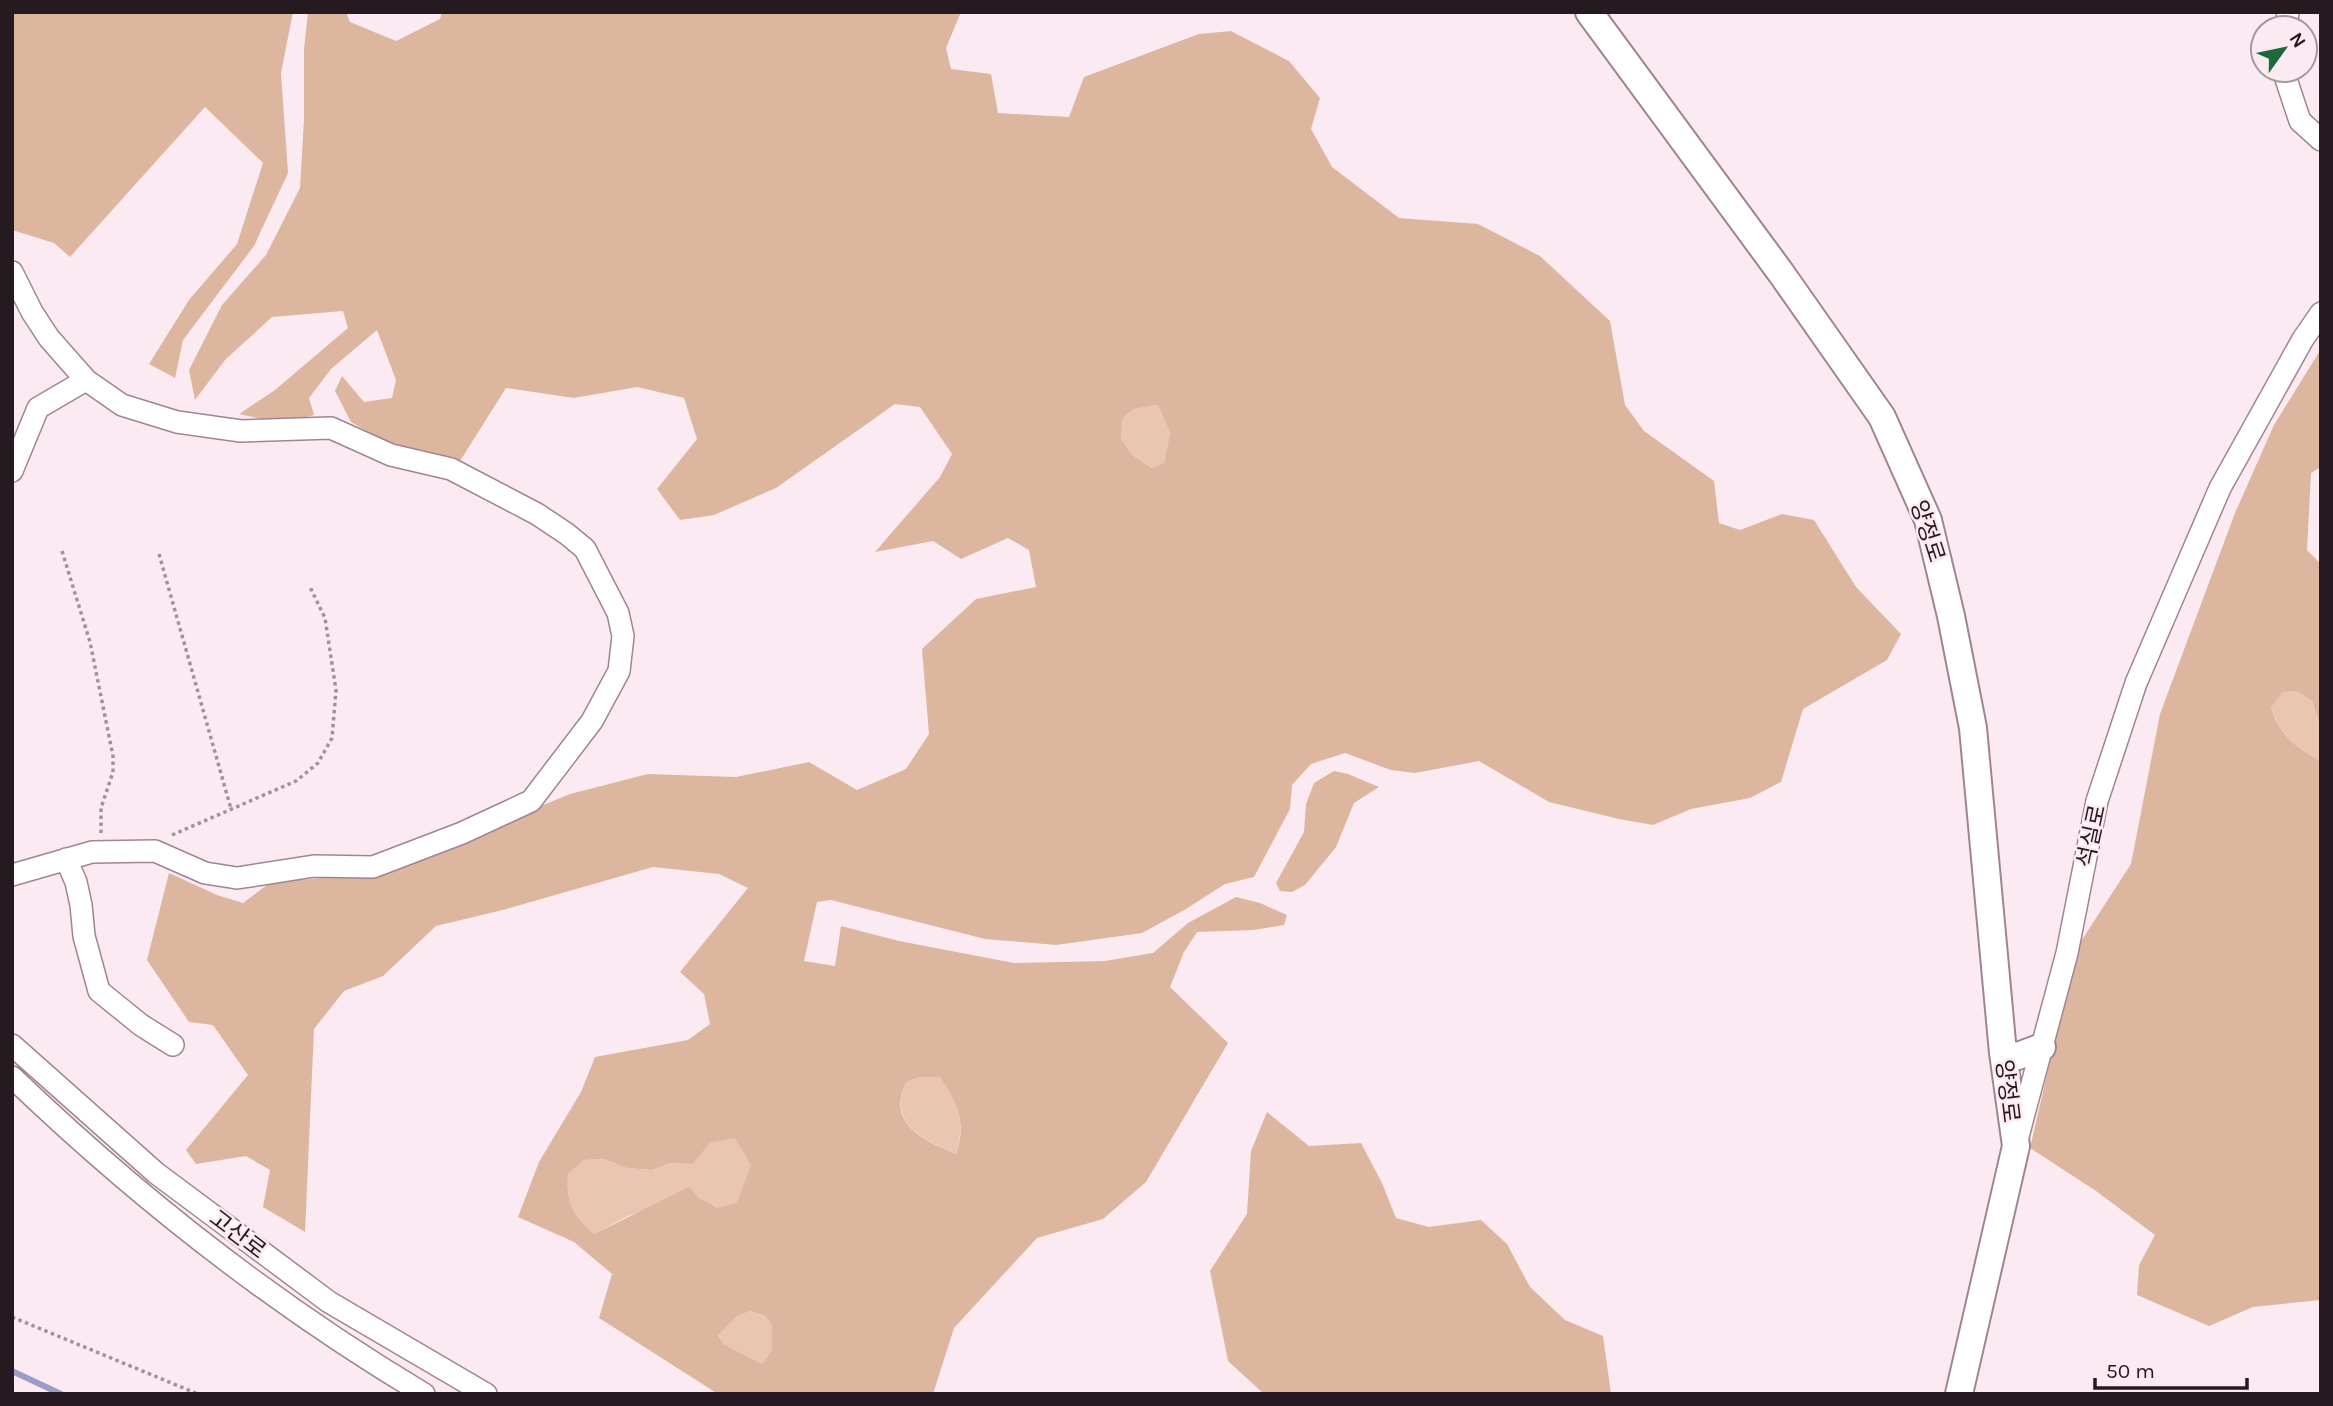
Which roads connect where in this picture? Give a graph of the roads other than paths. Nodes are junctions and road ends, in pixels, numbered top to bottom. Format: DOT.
graph roads {
  1 [pos="1589,12"];
  2 [pos="2288,84"];
  3 [pos="2321,140"];
  4 [pos="12,272"];
  5 [pos="2321,313"];
  6 [pos="86,380"];
  7 [pos="12,471"];
  8 [pos="66,859"];
  9 [pos="12,875"];
  10 [pos="12,1045"];
  11 [pos="173,1045"];
  12 [pos="2042,1047"];
  13 [pos="2003,1053"];
  14 [pos="12,1077"];
  15 [pos="2016,1146"];
  16 [pos="424,1394"];
  17 [pos="486,1394"];
  18 [pos="1959,1394"];
  1 -- 13 [label="main road, 양정로"];
  2 -- 3 [label="street"];
  4 -- 6 [label="street"];
  5 -- 12 [label="street, 석실로"];
  6 -- 7 [label="street"];
  6 -- 8 [label="street"];
  8 -- 9 [label="street"];
  8 -- 11 [label="street"];
  10 -- 17 [label="street, 고산로"];
  12 -- 13 [label="main road"];
  12 -- 15 [label="street, 석실로"];
  13 -- 15 [label="main road, 양정로"];
  14 -- 16 [label="street, 고산로"];
  15 -- 18 [label="main road, 석실로"];
}
